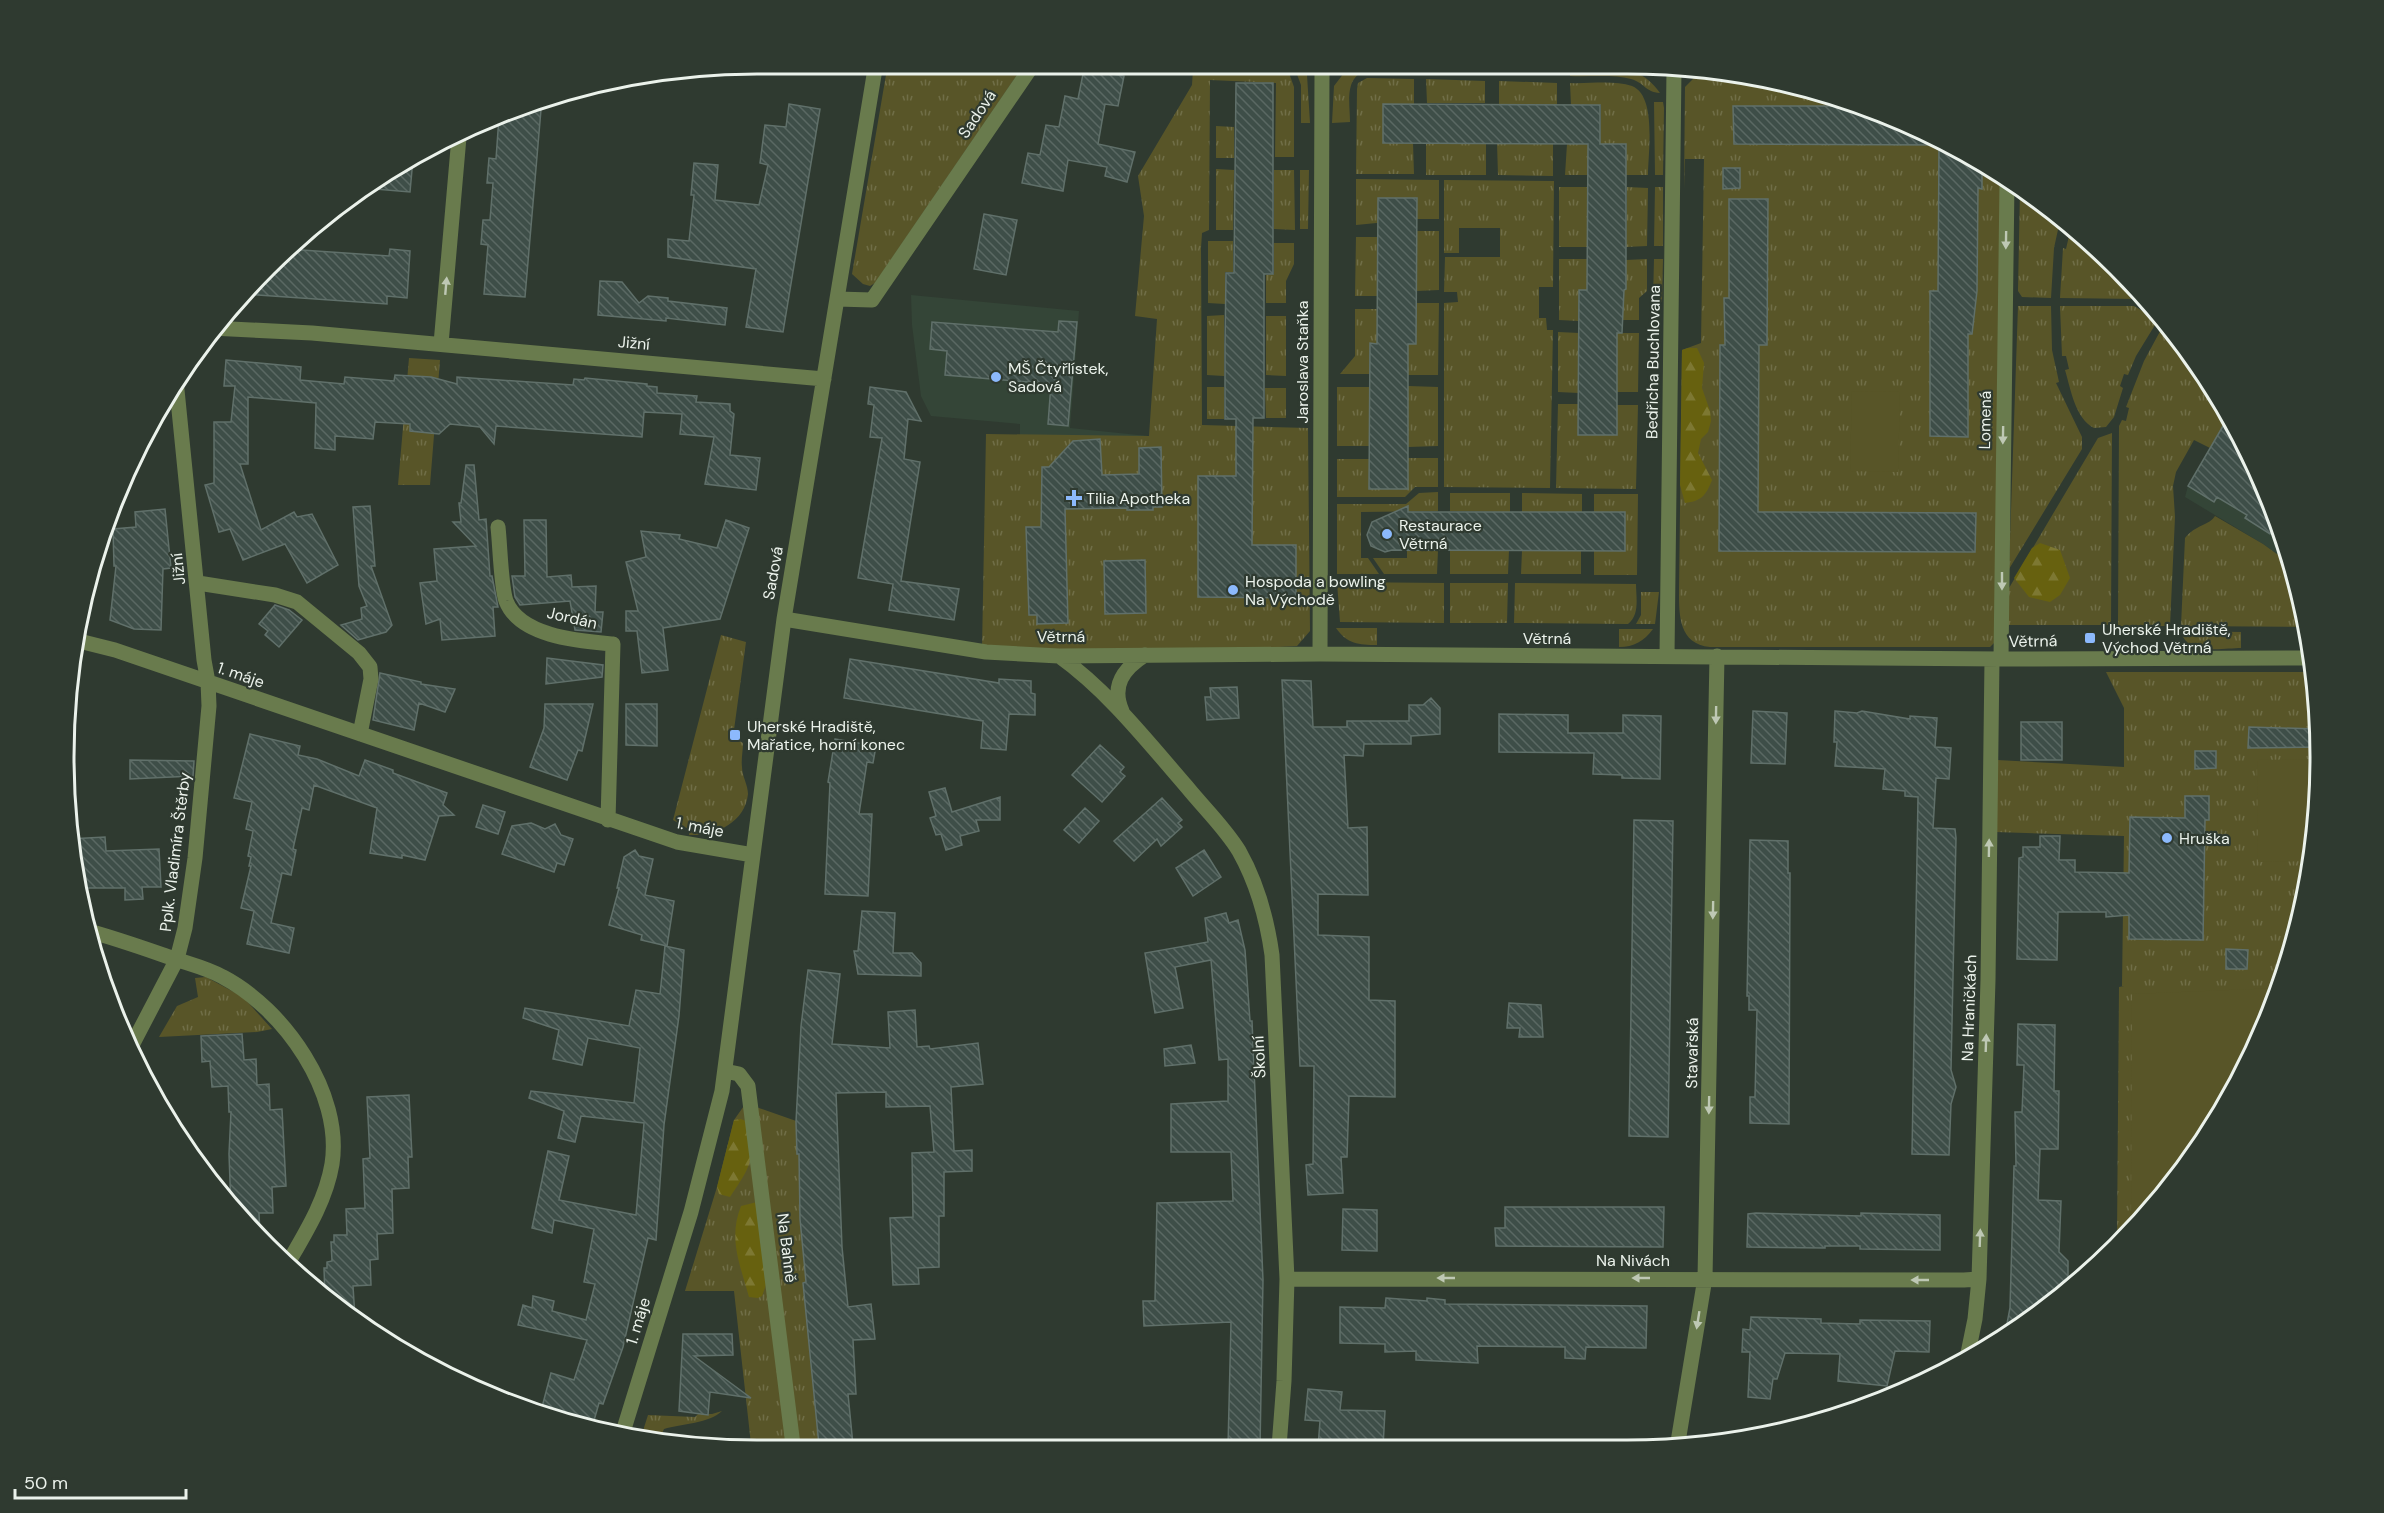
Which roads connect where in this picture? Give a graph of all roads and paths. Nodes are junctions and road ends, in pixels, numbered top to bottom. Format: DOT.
graph roads {
  1 [pos="874,73"];
  2 [pos="1027,73"];
  3 [pos="1322,73"];
  4 [pos="1674,75"];
  5 [pos="459,142"];
  6 [pos="2007,189"];
  7 [pos="837,299"];
  8 [pos="225,329"];
  9 [pos="441,344"];
  10 [pos="824,379"];
  11 [pos="178,395"];
  12 [pos="498,527"];
  13 [pos="198,583"];
  14 [pos="784,619"];
  15 [pos="84,642"];
  16 [pos="1320,654"];
  17 [pos="1145,655"];
  18 [pos="1059,656"];
  19 [pos="1667,656"];
  20 [pos="1718,656"];
  21 [pos="2303,658"];
  22 [pos="1996,659"];
  23 [pos="208,682"];
  24 [pos="1123,714"];
  25 [pos="360,734"];
  26 [pos="608,820"];
  27 [pos="753,855"];
  28 [pos="97,934"];
  29 [pos="177,959"];
  30 [pos="135,1039"];
  31 [pos="725,1071"];
  32 [pos="292,1256"];
  33 [pos="1705,1278"];
  34 [pos="1287,1279"];
  35 [pos="1979,1279"];
  36 [pos="1969,1348"];
  37 [pos="625,1426"];
  38 [pos="1679,1437"];
  39 [pos="793,1440"];
  40 [pos="1280,1440"];
  1 -- 7 [label="street, Sadová"];
  2 -- 7 [label="street, Sadová"];
  3 -- 16 [label="street, Jaroslava Staňka"];
  4 -- 19 [label="street, Bedřicha Buchlovana"];
  9 -- 5 [label="street, one-way"];
  6 -- 22 [label="street, Lomená, one-way"];
  7 -- 10 [label="street, Sadová"];
  8 -- 9 [label="street, Jižní"];
  9 -- 10 [label="street, Jižní"];
  10 -- 14 [label="street, Sadová"];
  11 -- 13 [label="street, Jižní"];
  12 -- 26 [label="street, Jordán"];
  13 -- 23 [label="street, Jižní"];
  13 -- 25 [label="street"];
  14 -- 18 [label="street, Větrná"];
  14 -- 27 [label="street, Sadová"];
  15 -- 23 [label="street, 1. máje"];
  16 -- 17 [label="street, Větrná"];
  16 -- 19 [label="street, Větrná"];
  17 -- 18 [label="street, Větrná"];
  17 -- 24 [label="street"];
  18 -- 24 [label="street, Školní"];
  19 -- 20 [label="street, Větrná"];
  20 -- 22 [label="street, Větrná"];
  20 -- 33 [label="street, Stavařská, one-way"];
  21 -- 22 [label="street, Větrná"];
  35 -- 22 [label="street, Na Hraničkách, one-way"];
  23 -- 25 [label="street, 1. máje"];
  23 -- 29 [label="street, Pplk. Vladimíra Štěrby"];
  24 -- 34 [label="street, Školní"];
  25 -- 26 [label="street, 1. máje"];
  26 -- 27 [label="street, 1. máje"];
  27 -- 31 [label="street, 1. máje"];
  28 -- 29 [label="street"];
  29 -- 30 [label="street, Pplk. Vladimíra Štěrby"];
  29 -- 32 [label="street"];
  31 -- 37 [label="street, 1. máje"];
  31 -- 39 [label="street, Na Bahně"];
  33 -- 34 [label="street, Na Nivách, one-way"];
  35 -- 33 [label="street, Na Nivách, one-way"];
  33 -- 38 [label="street, Stavařská, one-way"];
  34 -- 40 [label="street, Školní"];
  35 -- 36 [label="street, Na Hraničkách"];
}
